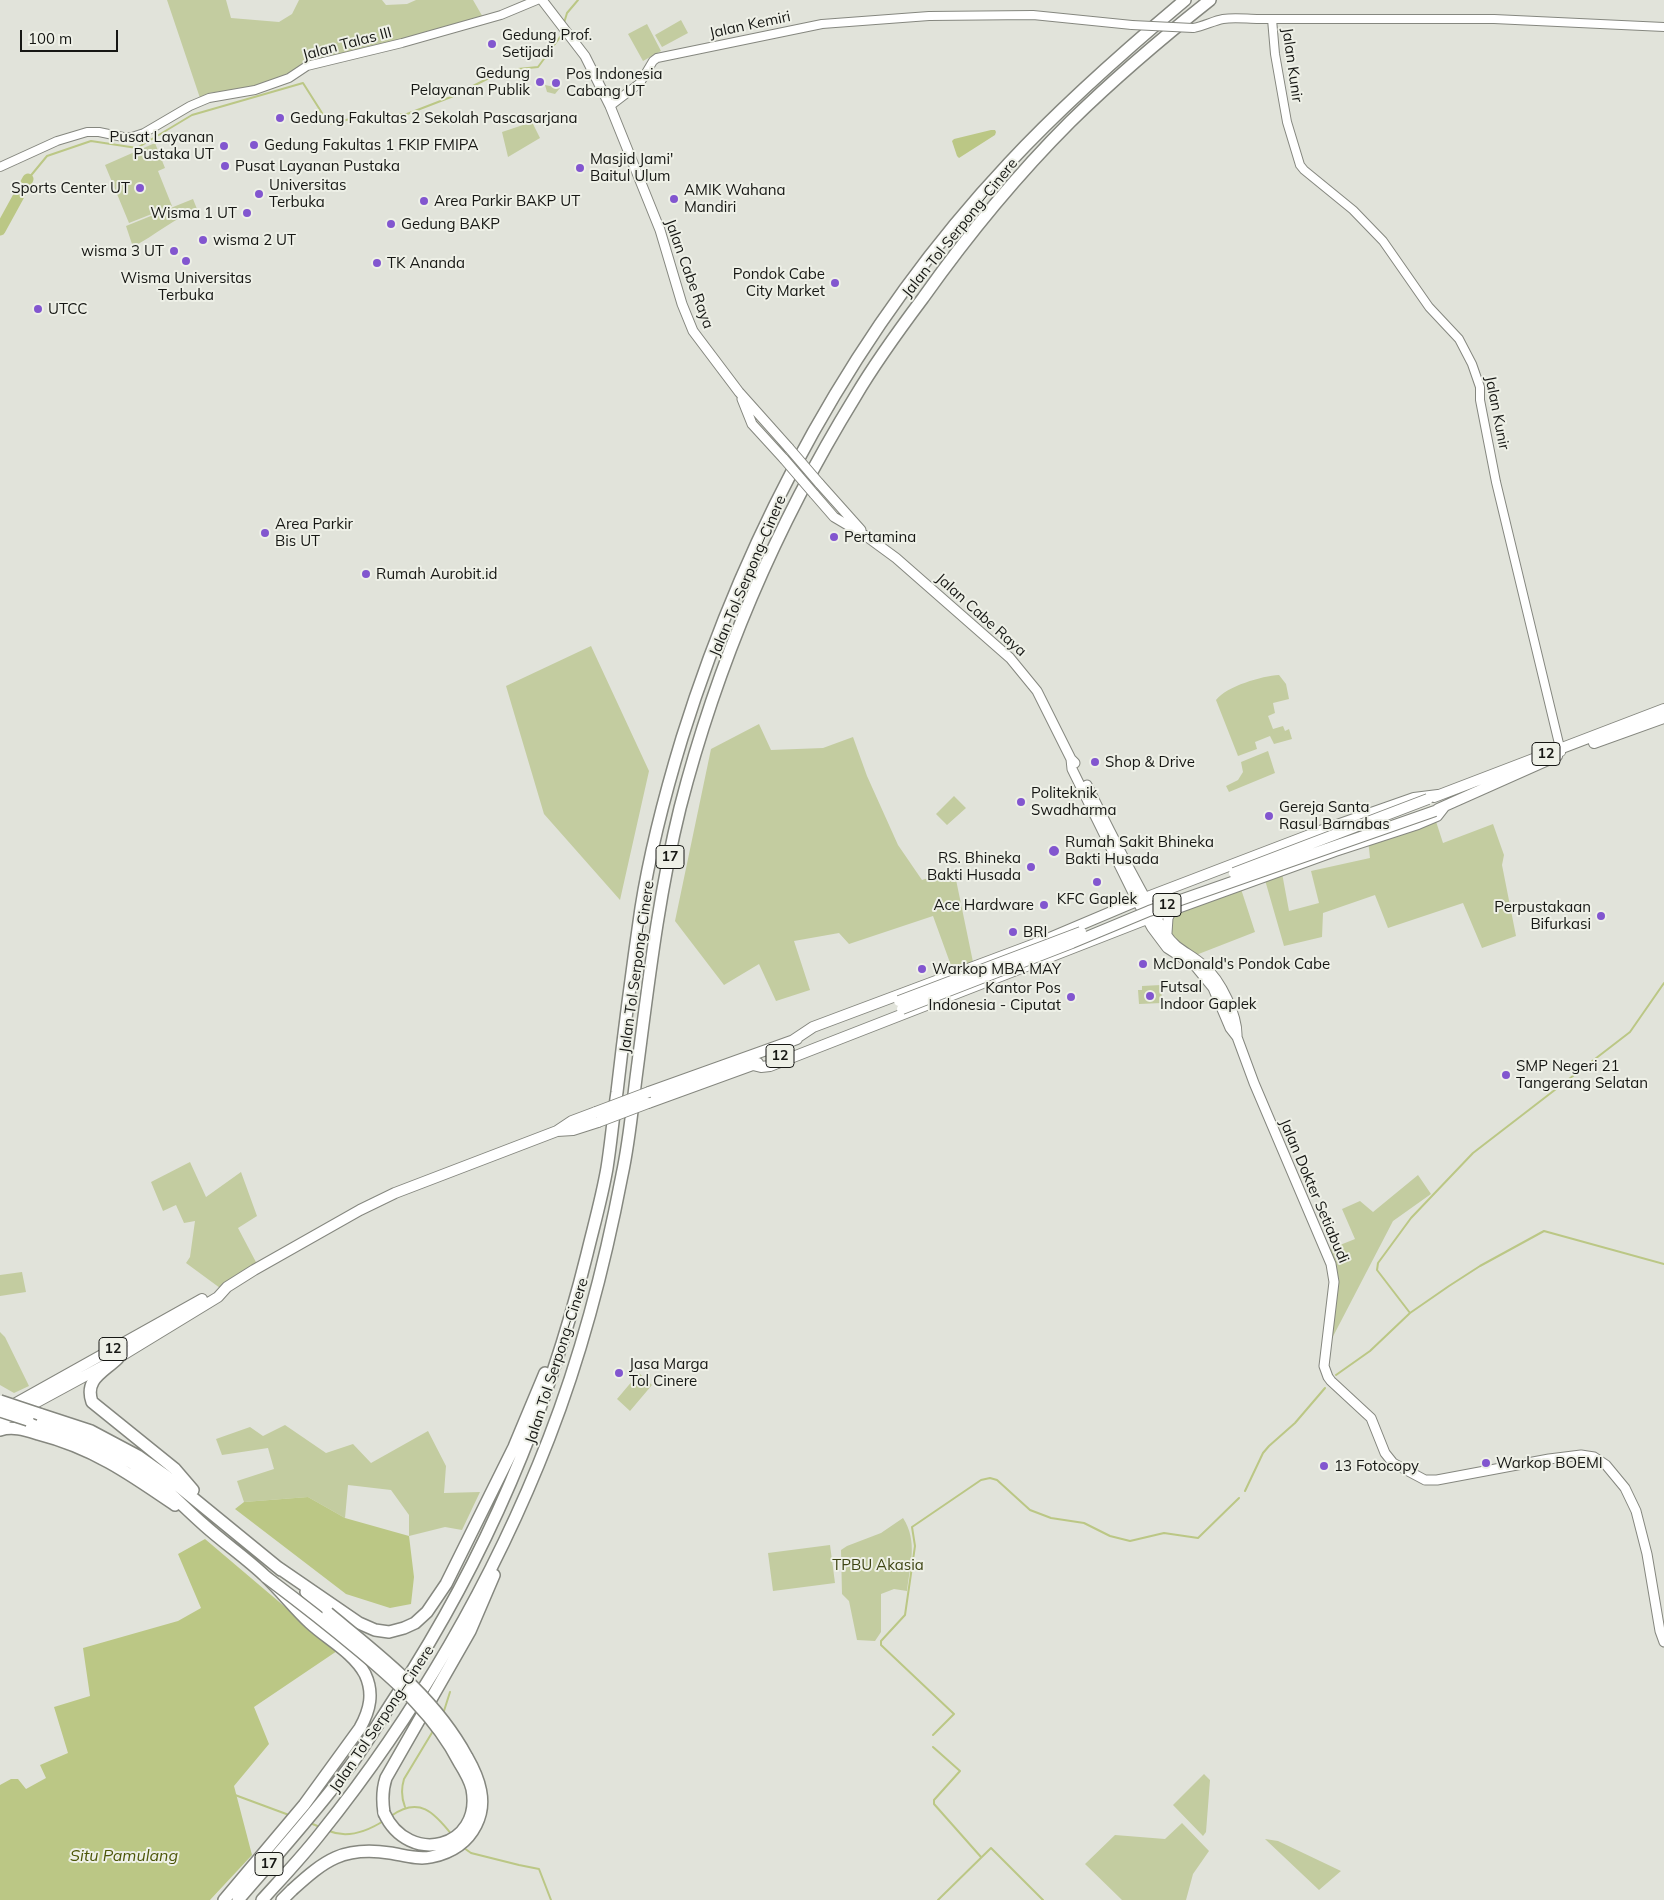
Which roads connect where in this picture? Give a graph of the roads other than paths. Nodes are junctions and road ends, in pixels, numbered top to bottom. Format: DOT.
graph roads {
  1 [pos="537,0"];
  2 [pos="542,0"];
  3 [pos="1185,0"];
  4 [pos="1210,0"];
  5 [pos="1272,19"];
  6 [pos="1664,27"];
  7 [pos="610,106"];
  8 [pos="0,167"];
  9 [pos="739,392"];
  10 [pos="866,536"];
  11 [pos="1664,709"];
  12 [pos="1664,718"];
  13 [pos="1561,752"];
  14 [pos="1433,797"];
  15 [pos="1439,809"];
  16 [pos="1166,890"];
  17 [pos="1141,899"];
  18 [pos="1120,908"];
  19 [pos="1172,910"];
  20 [pos="1152,917"];
  21 [pos="1127,927"];
  22 [pos="1166,934"];
  23 [pos="901,1005"];
  24 [pos="1237,1037"];
  25 [pos="792,1041"];
  26 [pos="753,1065"];
  27 [pos="674,1088"];
  28 [pos="557,1131"];
  29 [pos="227,1287"];
  30 [pos="578,1290"];
  31 [pos="118,1358"];
  32 [pos="0,1401"];
  33 [pos="0,1412"];
  34 [pos="0,1422"];
  35 [pos="0,1430"];
  36 [pos="213,1513"];
  37 [pos="512,1524"];
  38 [pos="204,1525"];
  39 [pos="276,1566"];
  40 [pos="266,1577"];
  41 [pos="1664,1642"];
  42 [pos="224,1900"];
  43 [pos="238,1900"];
  44 [pos="262,1900"];
  45 [pos="282,1900"];
  1 -- 8 [label="street, Jalan Talas III"];
  2 -- 7 [label="main road, Jalan Cabe Raya"];
  3 -- 30 [label="highway, Jalan Tol Serpong–Cinere / 17"];
  4 -- 37 [label="highway, Jalan Tol Serpong–Cinere / 17"];
  5 -- 6 [label="street, Jalan Kemiri"];
  5 -- 7 [label="street, Jalan Kemiri, bridge"];
  5 -- 13 [label="street, Jalan Kunir"];
  7 -- 9 [label="main road, Jalan Cabe Raya"];
  9 -- 10 [label="main road, Jalan Cabe Raya, bridge"];
  9 -- 10 [label="main road, Jalan Cabe Raya, bridge"];
  10 -- 17 [label="main road, Jalan Cabe Raya"];
  11 -- 13 [label="highway, 12"];
  12 -- 13 [label="highway, 12"];
  13 -- 14 [label="highway, 12"];
  13 -- 15 [label="highway, 12"];
  14 -- 16 [label="highway"];
  14 -- 23 [label="highway, 12, bridge"];
  15 -- 19 [label="highway"];
  15 -- 23 [label="highway, 12, bridge"];
  16 -- 17 [label="highway"];
  16 -- 19 [label="highway"];
  17 -- 18 [label="highway"];
  17 -- 20 [label="main road, Jalan Dokter Setiabudi"];
  18 -- 21 [label="highway"];
  18 -- 25 [label="highway"];
  19 -- 20 [label="highway"];
  19 -- 22 [label="main road"];
  20 -- 21 [label="highway"];
  20 -- 22 [label="main road, Jalan Dokter Setiabudi"];
  20 -- 24 [label="main road, Jalan Dokter Setiabudi"];
  21 -- 26 [label="highway"];
  22 -- 24 [label="main road, Jalan Dokter Setiabudi"];
  23 -- 25 [label="highway, 12"];
  23 -- 26 [label="highway, 12"];
  24 -- 41 [label="main road, Jalan Dokter Setiabudi"];
  25 -- 27 [label="highway, 12"];
  26 -- 27 [label="highway, 12"];
  27 -- 28 [label="highway, 12, bridge"];
  27 -- 28 [label="highway, 12, bridge"];
  28 -- 29 [label="highway, 12"];
  29 -- 31 [label="highway, 12"];
  29 -- 33 [label="highway, 12"];
  30 -- 39 [label="highway"];
  30 -- 43 [label="highway, Jalan Tol Serpong–Cinere / 17"];
  31 -- 34 [label="highway, 12"];
  31 -- 36 [label="highway"];
  32 -- 36 [label="highway, bridge"];
  33 -- 38 [label="highway, bridge"];
  35 -- 38 [label="highway"];
  36 -- 39 [label="highway"];
  37 -- 40 [label="highway, bridge"];
  37 -- 44 [label="highway, Jalan Tol Serpong–Cinere / 17"];
  38 -- 40 [label="highway"];
  39 -- 45 [label="highway, bridge"];
  40 -- 42 [label="highway, bridge"];
}
